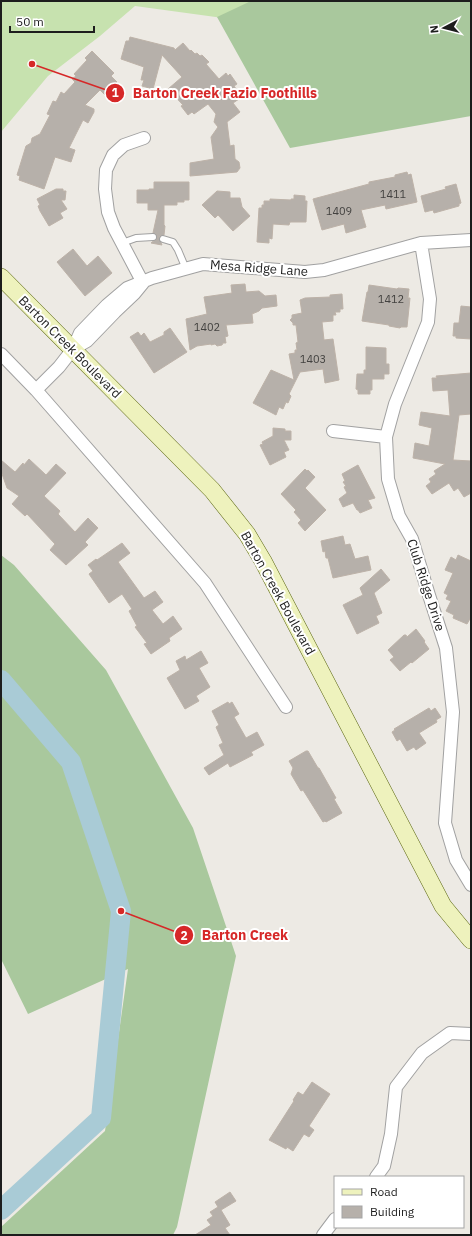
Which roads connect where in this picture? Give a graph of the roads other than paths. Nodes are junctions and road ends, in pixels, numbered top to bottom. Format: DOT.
graph roads {
  1 [pos="144,138"];
  2 [pos="152,237"];
  3 [pos="163,239"];
  4 [pos="471,240"];
  5 [pos="122,243"];
  6 [pos="420,243"];
  7 [pos="186,269"];
  8 [pos="1,277"];
  9 [pos="143,283"];
  10 [pos="73,349"];
  11 [pos="1,354"];
  12 [pos="36,390"];
  13 [pos="333,431"];
  14 [pos="386,437"];
  15 [pos="286,707"];
  16 [pos="471,885"];
  17 [pos="471,940"];
  18 [pos="471,1034"];
  19 [pos="377,1176"];
  20 [pos="334,1220"];
  21 [pos="323,1235"];
  1 -- 5 [label="street"];
  2 -- 5 [label="lane"];
  3 -- 7 [label="lane"];
  4 -- 6 [label="street, Mesa Ridge Lane"];
  5 -- 9 [label="street"];
  6 -- 7 [label="street, Mesa Ridge Lane"];
  6 -- 14 [label="street, Club Ridge Drive"];
  7 -- 9 [label="street, Mesa Ridge Lane"];
  8 -- 10 [label="street, Barton Creek Boulevard"];
  9 -- 10 [label="street, Mesa Ridge Lane"];
  10 -- 12 [label="street, Mesa Ridge Lane"];
  10 -- 17 [label="street, Barton Creek Boulevard"];
  11 -- 12 [label="street"];
  12 -- 15 [label="street"];
  13 -- 14 [label="street"];
  14 -- 16 [label="street, Club Ridge Drive"];
  18 -- 19 [label="street"];
  20 -- 21 [label="street"];
}
